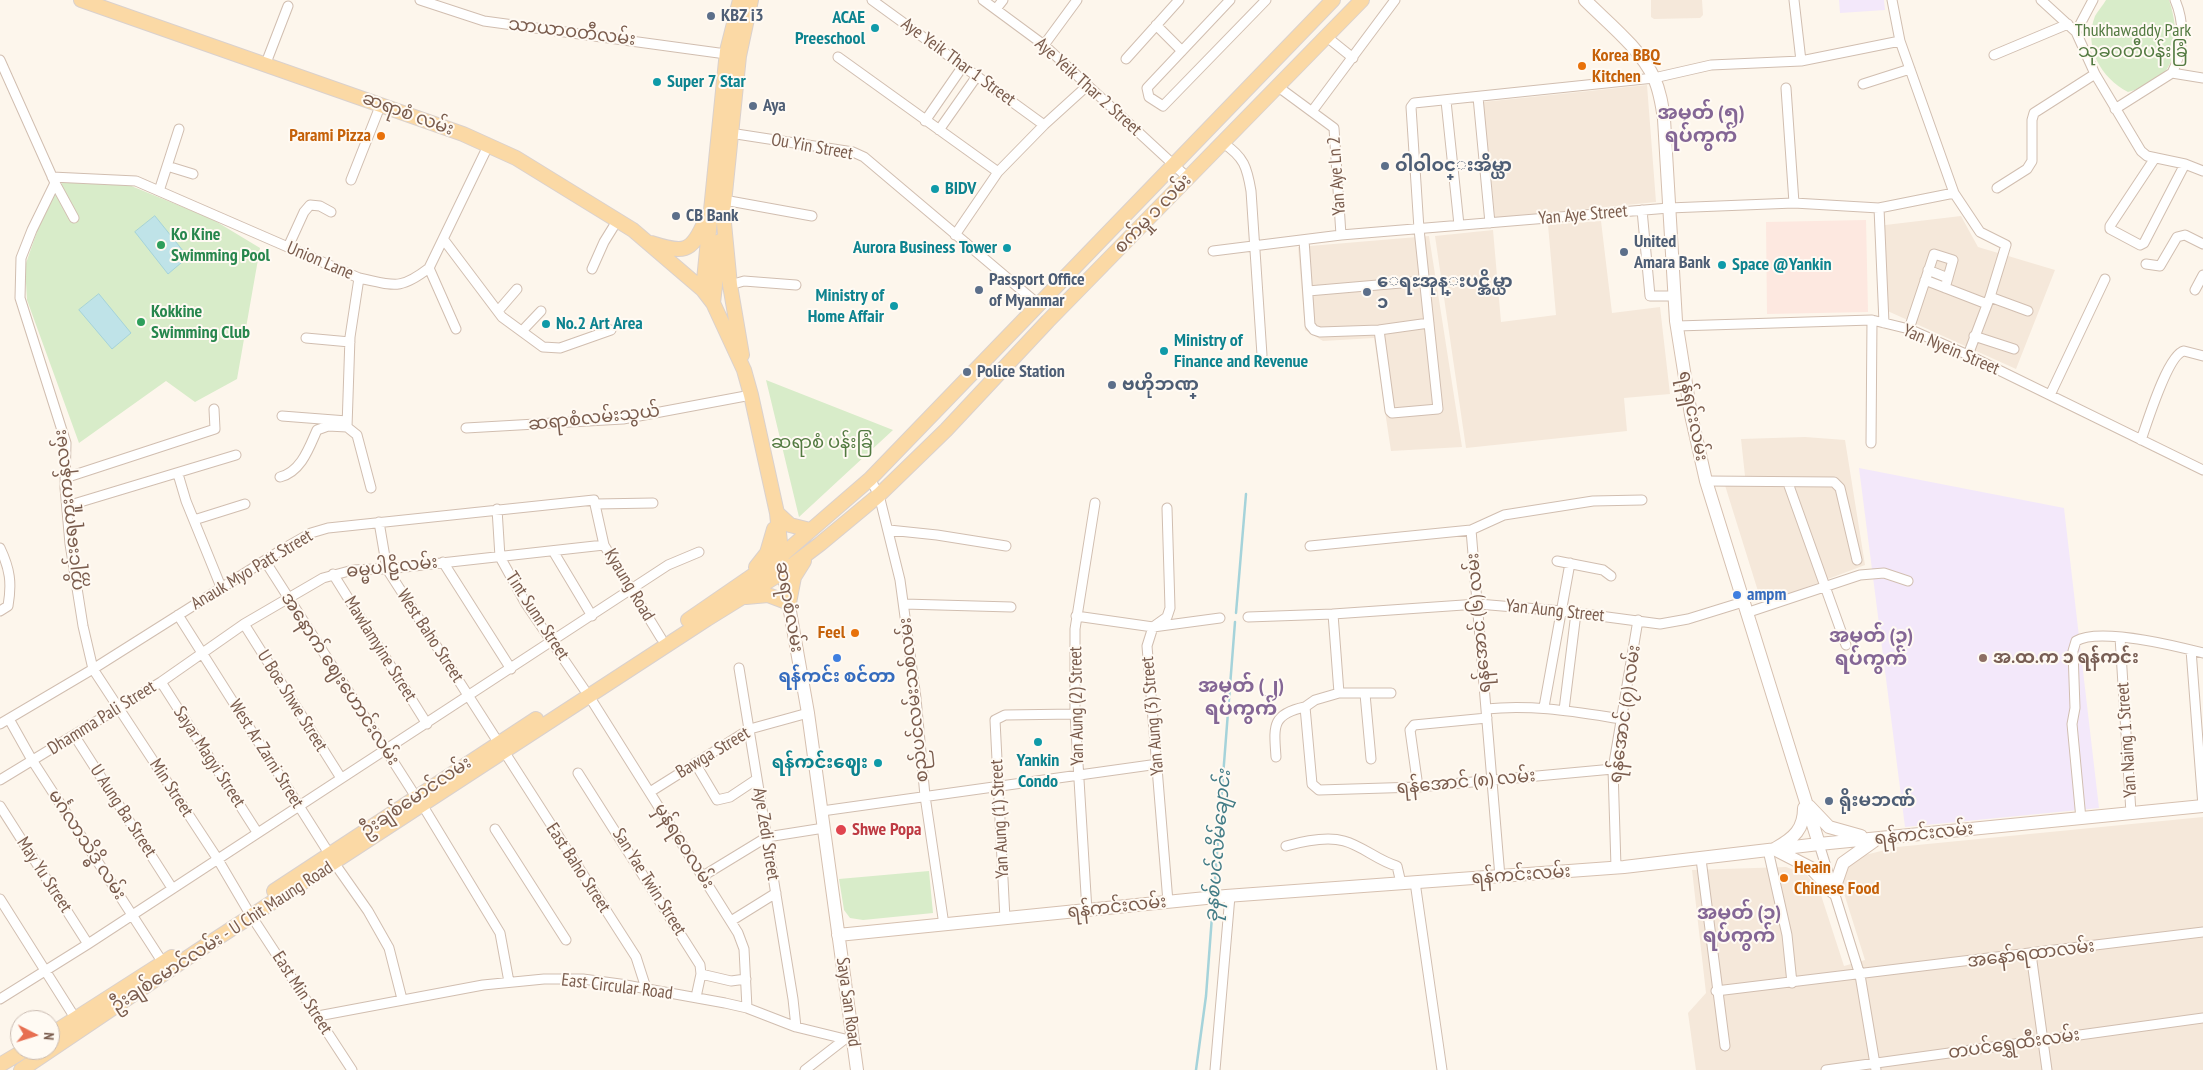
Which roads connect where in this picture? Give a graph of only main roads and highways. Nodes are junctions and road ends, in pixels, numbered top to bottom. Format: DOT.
graph roads {
  1 [pos="81,0"];
  2 [pos="740,0"];
  3 [pos="751,0"];
  4 [pos="1333,0"];
  5 [pos="1362,0"];
  6 [pos="1585,0"];
  7 [pos="1323,10"];
  8 [pos="1339,25"];
  9 [pos="733,55"];
  10 [pos="1253,82"];
  11 [pos="1273,90"];
  12 [pos="722,150"];
  13 [pos="720,207"];
  14 [pos="1115,225"];
  15 [pos="1131,238"];
  16 [pos="646,241"];
  17 [pos="1058,284"];
  18 [pos="703,290"];
  19 [pos="1071,298"];
  20 [pos="713,303"];
  21 [pos="744,370"];
  22 [pos="777,513"];
  23 [pos="810,530"];
  24 [pos="820,544"];
  25 [pos="781,556"];
  26 [pos="784,572"];
  27 [pos="735,594"];
  28 [pos="790,603"];
  29 [pos="587,693"];
  30 [pos="1804,800"];
  31 [pos="2203,806"];
  32 [pos="1878,839"];
  33 [pos="1819,844"];
  34 [pos="1771,850"];
  35 [pos="838,935"];
  36 [pos="80,1024"];
  37 [pos="60,1031"];
  38 [pos="21,1070"];
  39 [pos="857,1070"];
  1 -- 16 [label="main road, ဆရာစံ လမ်း"];
  2 -- 9 [label="main road"];
  3 -- 9 [label="main road"];
  4 -- 7 [label="main road, စက်မှု ၁ လမ်း"];
  5 -- 8 [label="main road, စက်မှု ၁ လမ်း"];
  6 -- 30 [label="main road, ရန်ရှင်းလမ်း"];
  7 -- 8 [label="main road"];
  7 -- 10 [label="main road, စက်မှု ၁ လမ်း"];
  8 -- 11 [label="main road, စက်မှု ၁ လမ်း"];
  9 -- 12 [label="main road"];
  9 -- 12 [label="main road"];
  10 -- 11 [label="main road"];
  10 -- 14 [label="main road, စက်မှု ၁ လမ်း"];
  11 -- 15 [label="main road, စက်မှု ၁ လမ်း"];
  12 -- 13 [label="main road"];
  13 -- 16 [label="main road"];
  13 -- 18 [label="main road"];
  13 -- 20 [label="main road"];
  13 -- 21 [label="main road"];
  14 -- 15 [label="main road"];
  14 -- 17 [label="main road, စက်မှု ၁ လမ်း"];
  15 -- 19 [label="main road, စက်မှု ၁ လမ်း"];
  16 -- 18 [label="main road, ဆရာစံ လမ်း"];
  17 -- 19 [label="main road"];
  17 -- 23 [label="main road, စက်မှု ၁ လမ်း"];
  18 -- 20 [label="main road, ဆရာစံလမ်း"];
  19 -- 24 [label="main road, စက်မှု ၁ လမ်း"];
  20 -- 21 [label="main road, ဆရာစံလမ်း"];
  21 -- 22 [label="main road, ဆရာစံလမ်း"];
  22 -- 23 [label="main road"];
  22 -- 25 [label="main road, ဆရာစံလမ်း"];
  22 -- 27 [label="main road"];
  23 -- 25 [label="main road"];
  24 -- 26 [label="main road"];
  24 -- 28 [label="main road"];
  25 -- 26 [label="main road, ဆရာစံလမ်း"];
  25 -- 27 [label="main road, ဦးချစ်မောင်လမ်း"];
  26 -- 27 [label="main road, ဦးချစ်မောင်လမ်း"];
  26 -- 28 [label="main road, ဆရာစံလမ်း"];
  27 -- 28 [label="main road"];
  27 -- 29 [label="main road, ဦးချစ်မောင်လမ်း"];
  27 -- 29 [label="main road, ဦးချစ်မောင်လမ်း"];
  28 -- 35 [label="main road, ဆရာစံလမ်း"];
  29 -- 36 [label="main road, ဦးချစ်မောင်လမ်း"];
  30 -- 32 [label="main road"];
  30 -- 33 [label="main road, ရန်ရှင်းလမ်း"];
  30 -- 34 [label="main road"];
  31 -- 32 [label="main road, ရန်ကင်းလမ်း"];
  32 -- 33 [label="main road, ရန်ကင်းလမ်း"];
  32 -- 34 [label="main road"];
  33 -- 34 [label="main road, ရန်ကင်းလမ်း"];
  34 -- 35 [label="main road, ရန်ကင်းလမ်း"];
  35 -- 39 [label="main road, Saya San Road"];
  36 -- 37 [label="main road, ဦးချစ်မောင်လမ်း"];
  36 -- 38 [label="main road"];
}
